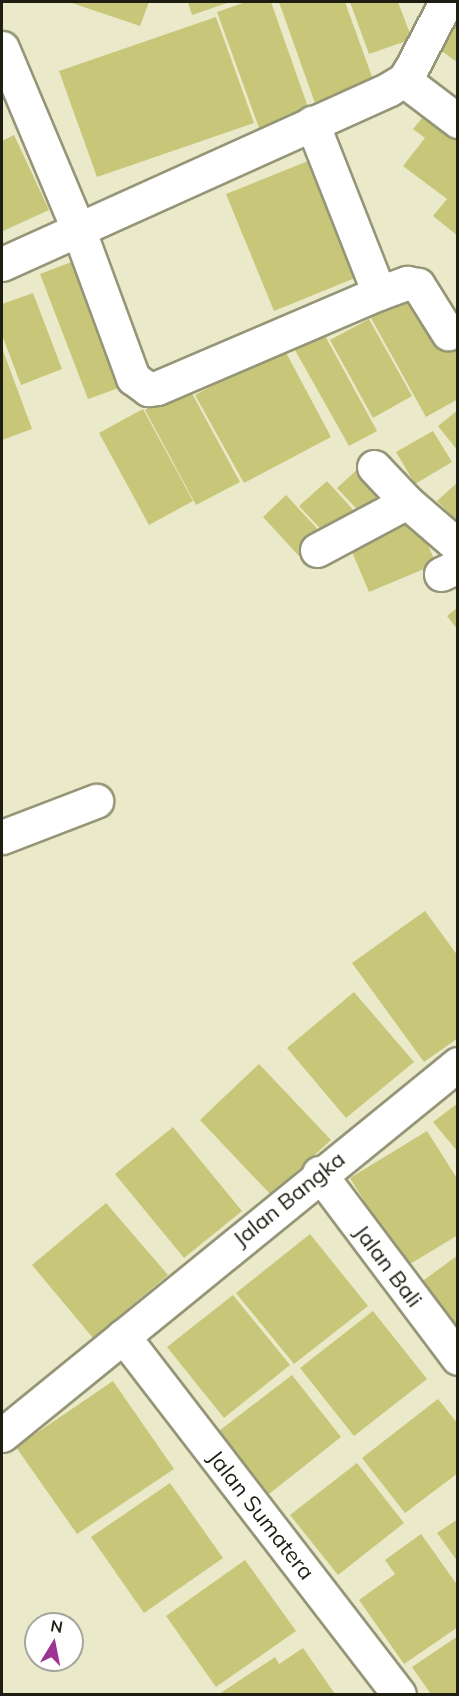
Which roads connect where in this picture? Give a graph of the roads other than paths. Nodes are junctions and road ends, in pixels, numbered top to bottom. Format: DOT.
graph roads {
  1 [pos="446,2"];
  2 [pos="2,48"];
  3 [pos="404,80"];
  4 [pos="458,121"];
  5 [pos="312,123"];
  6 [pos="79,231"];
  7 [pos="2,264"];
  8 [pos="379,293"];
  9 [pos="448,333"];
  10 [pos="374,467"];
  11 [pos="406,502"];
  12 [pos="458,546"];
  13 [pos="317,550"];
  14 [pos="96,801"];
  15 [pos="2,837"];
  16 [pos="458,1064"];
  17 [pos="320,1173"];
  18 [pos="123,1336"];
  19 [pos="458,1358"];
  20 [pos="2,1435"];
  21 [pos="399,1695"];
  1 -- 3 [label="street"];
  2 -- 6 [label="street"];
  3 -- 4 [label="street"];
  3 -- 5 [label="street"];
  5 -- 6 [label="street"];
  5 -- 8 [label="street"];
  6 -- 7 [label="street"];
  6 -- 8 [label="street"];
  8 -- 9 [label="street"];
  10 -- 11 [label="street"];
  11 -- 12 [label="street"];
  11 -- 13 [label="street"];
  14 -- 15 [label="street"];
  16 -- 17 [label="street, Jalan Bangka"];
  17 -- 18 [label="street, Jalan Bangka"];
  17 -- 19 [label="street, Jalan Bali"];
  18 -- 20 [label="street, Jalan Bangka"];
  18 -- 21 [label="street, Jalan Sumatera"];
}
